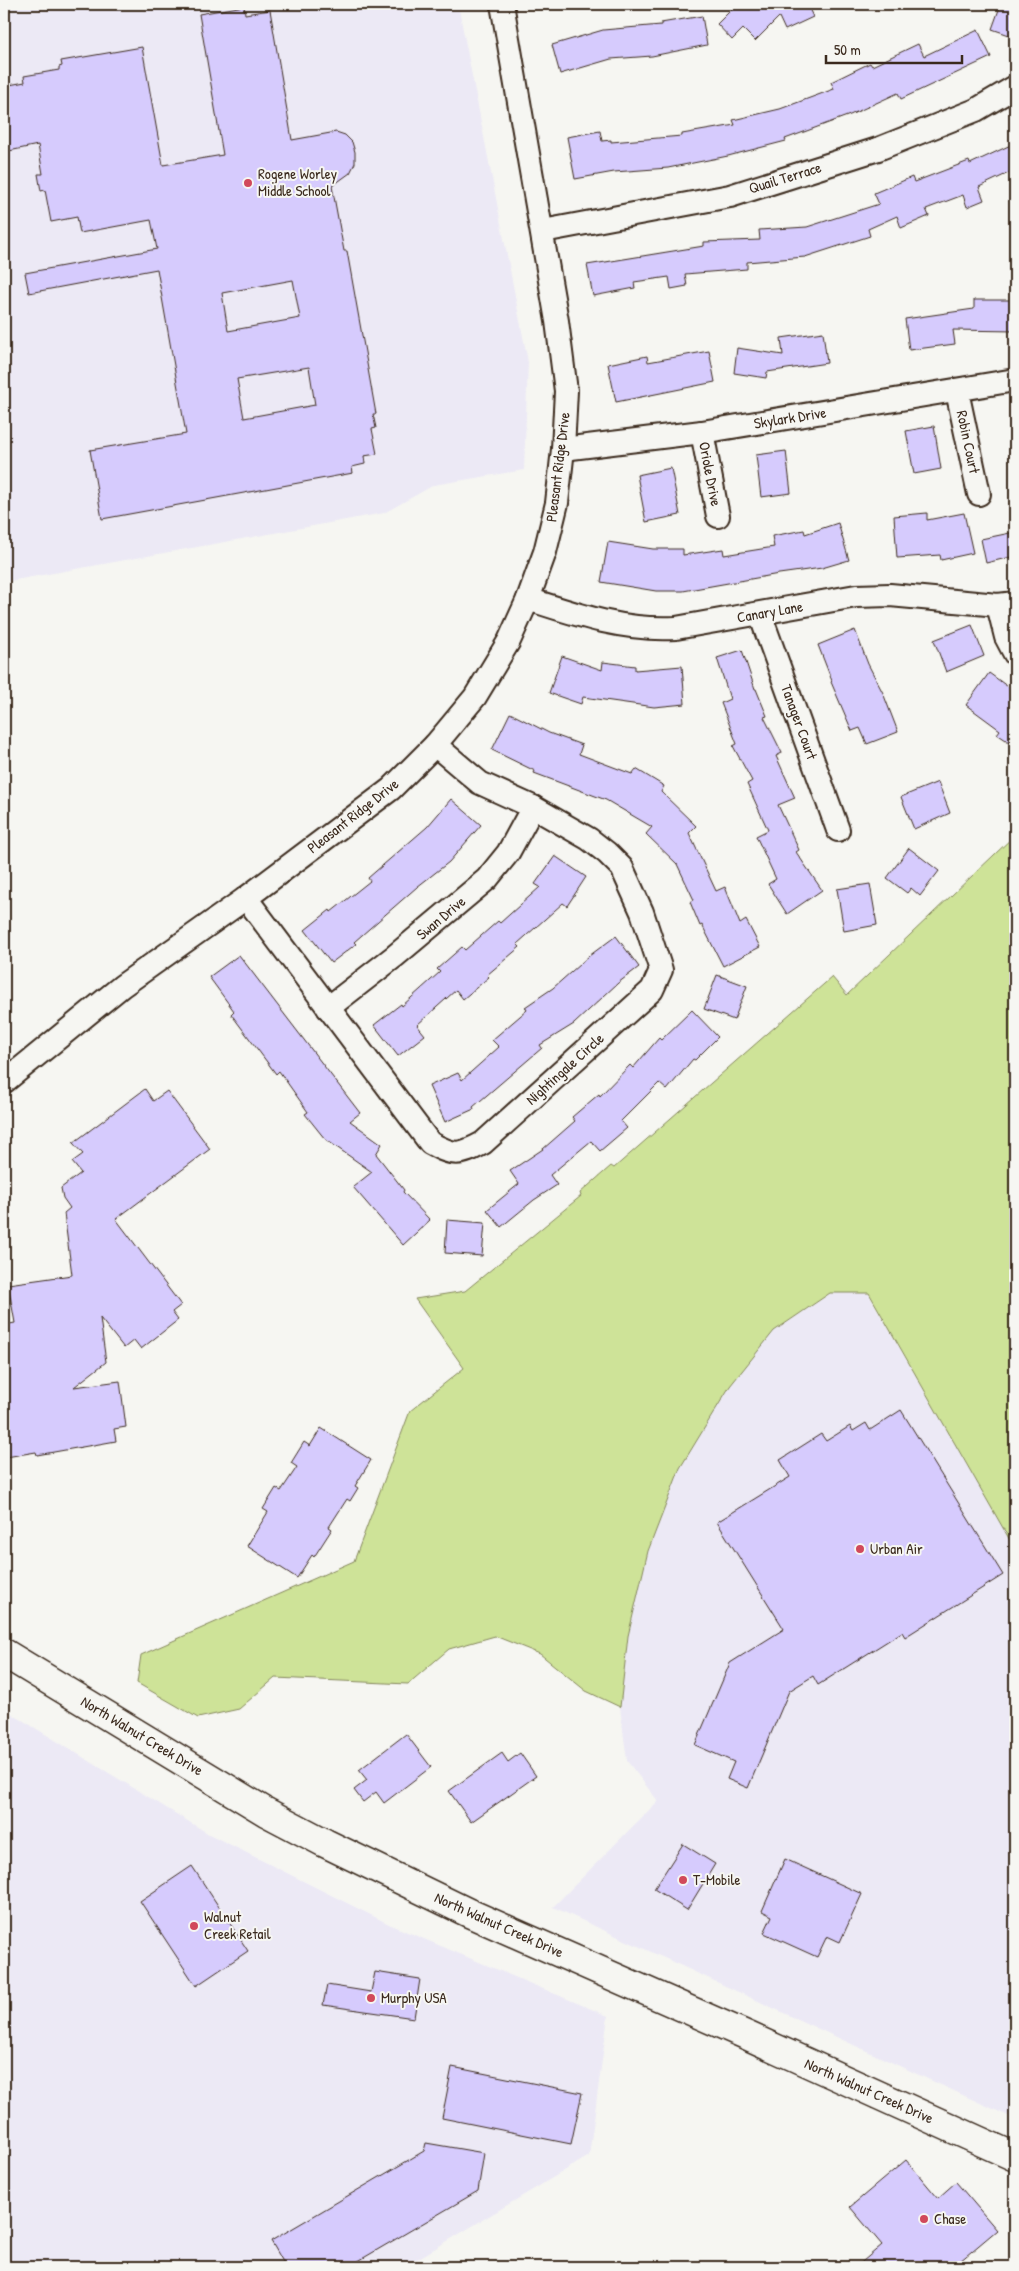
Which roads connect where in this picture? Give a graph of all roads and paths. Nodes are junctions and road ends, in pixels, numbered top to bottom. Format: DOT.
graph roads {
  1 [pos="502,4"];
  2 [pos="1015,87"];
  3 [pos="542,231"];
  4 [pos="1015,380"];
  5 [pos="957,391"];
  6 [pos="702,432"];
  7 [pos="563,449"];
  8 [pos="979,494"];
  9 [pos="718,516"];
  10 [pos="528,599"];
  11 [pos="1007,604"];
  12 [pos="760,614"];
  13 [pos="1015,654"];
  14 [pos="435,745"];
  15 [pos="533,807"];
  16 [pos="838,830"];
  17 [pos="246,898"];
  18 [pos="328,1008"];
  19 [pos="4,1082"];
  20 [pos="4,1654"];
  21 [pos="1015,2158"];
  1 -- 3 [label="street, Pleasant Ridge Drive"];
  2 -- 3 [label="street, Quail Terrace"];
  3 -- 7 [label="street, Pleasant Ridge Drive"];
  4 -- 5 [label="street, Skylark Drive"];
  5 -- 6 [label="street, Skylark Drive"];
  5 -- 8 [label="street, Robin Court"];
  6 -- 7 [label="street, Skylark Drive"];
  6 -- 9 [label="street, Oriole Drive"];
  7 -- 10 [label="street, Pleasant Ridge Drive"];
  10 -- 12 [label="street, Canary Lane"];
  10 -- 14 [label="street, Pleasant Ridge Drive"];
  11 -- 12 [label="street, Canary Lane"];
  11 -- 13 [label="street"];
  12 -- 16 [label="street, Tanager Court"];
  14 -- 15 [label="street, Nightingale Circle"];
  14 -- 17 [label="street, Pleasant Ridge Drive"];
  15 -- 18 [label="street, Swan Drive"];
  15 -- 18 [label="street, Nightingale Circle"];
  17 -- 18 [label="street, Nightingale Circle"];
  17 -- 19 [label="street, Pleasant Ridge Drive"];
  20 -- 21 [label="main road, North Walnut Creek Drive"];
}
